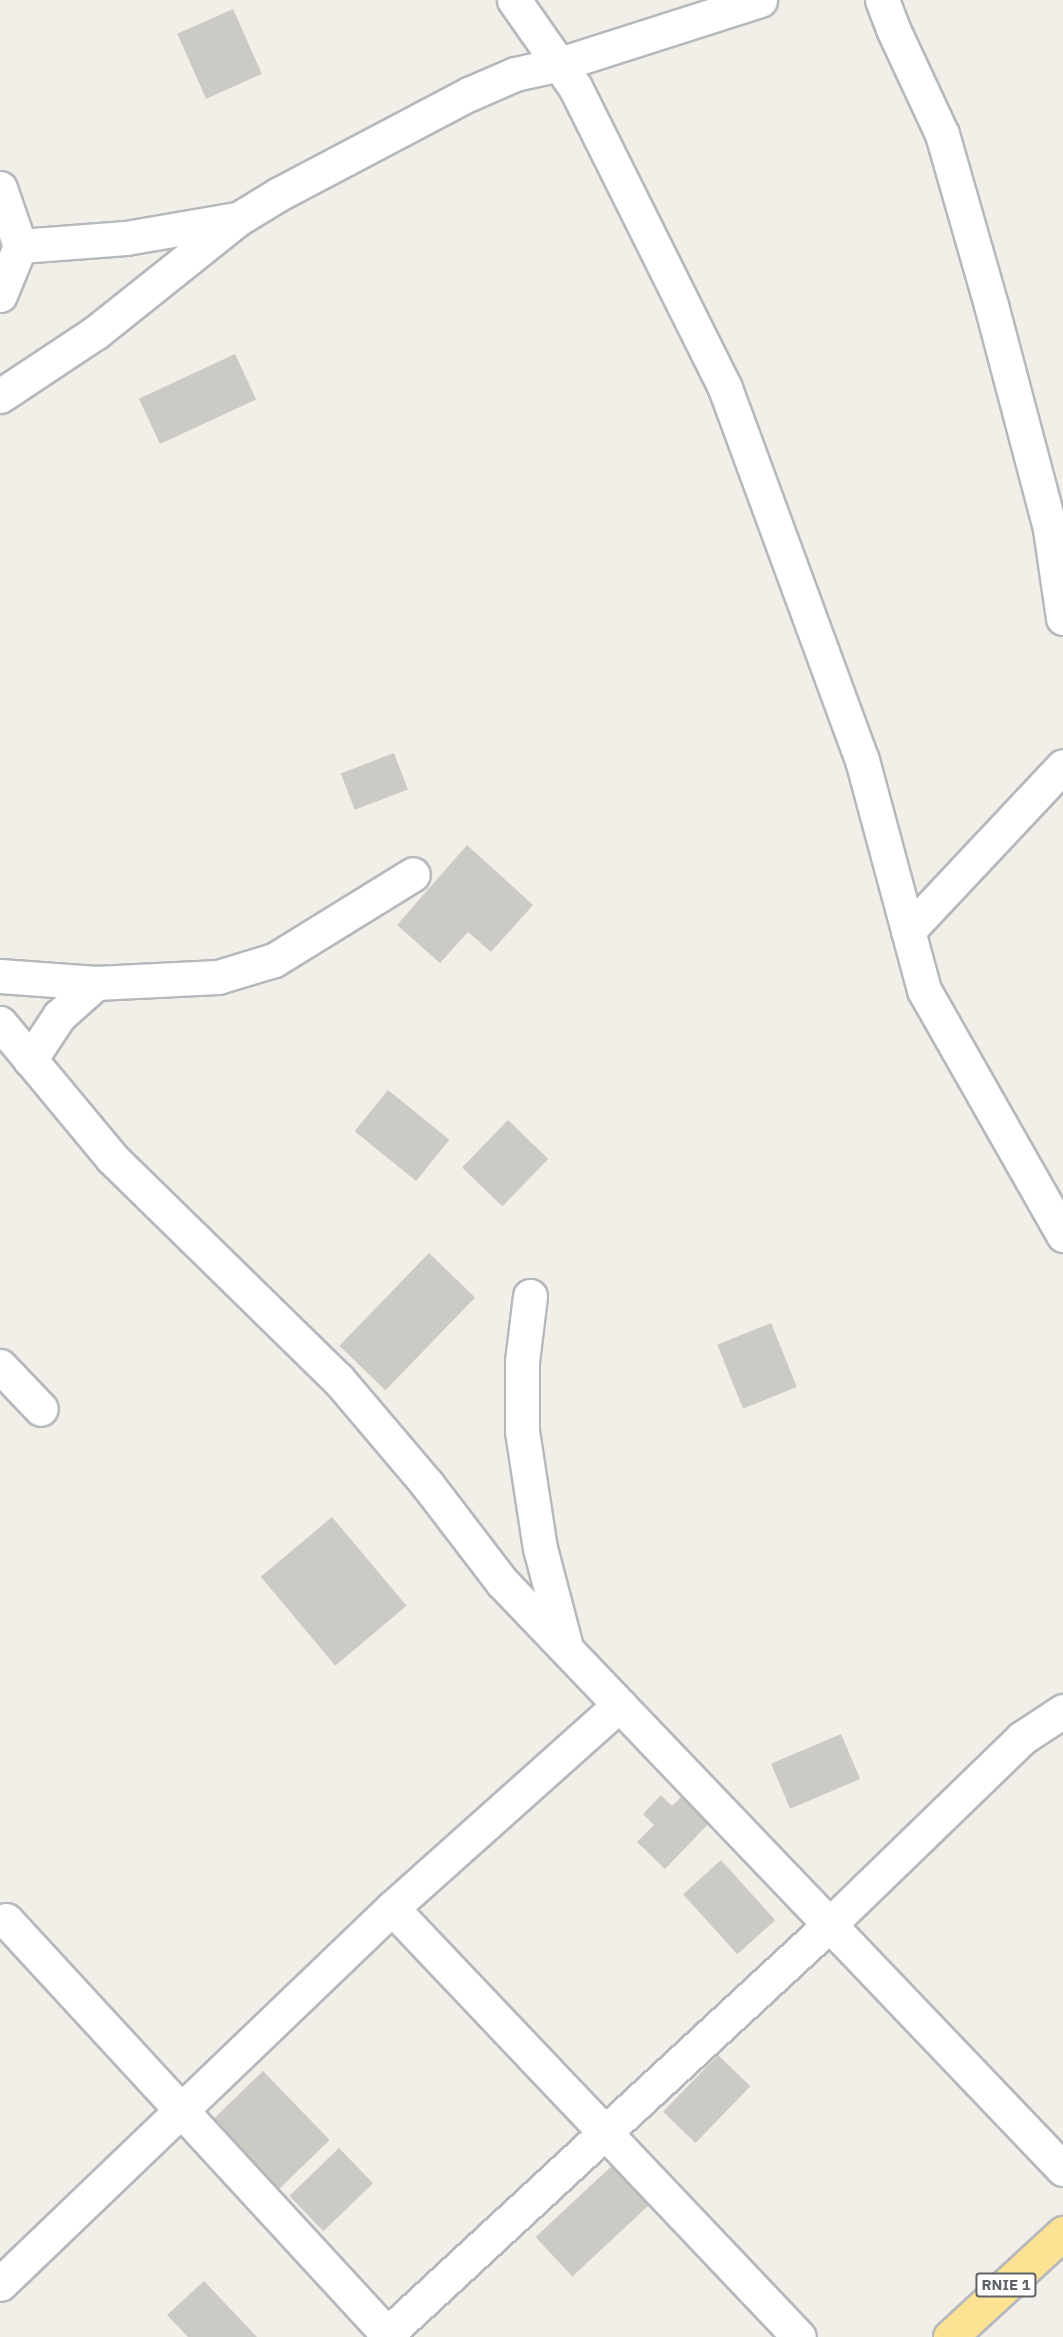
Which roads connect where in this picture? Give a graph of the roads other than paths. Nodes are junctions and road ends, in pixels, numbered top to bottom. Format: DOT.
graph roads {
  1 [pos="514,0"];
  2 [pos="760,0"];
  3 [pos="882,0"];
  4 [pos="560,64"];
  5 [pos="0,188"];
  6 [pos="238,219"];
  7 [pos="21,246"];
  8 [pos="0,296"];
  9 [pos="0,396"];
  10 [pos="1063,618"];
  11 [pos="1063,766"];
  12 [pos="413,874"];
  13 [pos="908,931"];
  14 [pos="0,976"];
  15 [pos="96,983"];
  16 [pos="0,1023"];
  17 [pos="30,1060"];
  18 [pos="1063,1235"];
  19 [pos="530,1296"];
  20 [pos="0,1366"];
  21 [pos="42,1409"];
  22 [pos="568,1652"];
  23 [pos="619,1704"];
  24 [pos="1063,1711"];
  25 [pos="392,1908"];
  26 [pos="6,1920"];
  27 [pos="829,1925"];
  28 [pos="182,2111"];
  29 [pos="605,2132"];
  30 [pos="1063,2169"];
  31 [pos="1063,2233"];
  32 [pos="0,2284"];
  33 [pos="387,2336"];
  34 [pos="799,2337"];
  35 [pos="950,2337"];
  1 -- 4 [label="street"];
  2 -- 4 [label="street"];
  3 -- 10 [label="street"];
  4 -- 6 [label="street"];
  4 -- 13 [label="street"];
  5 -- 7 [label="street"];
  6 -- 7 [label="street"];
  6 -- 9 [label="street"];
  7 -- 8 [label="street"];
  11 -- 13 [label="street"];
  12 -- 15 [label="street"];
  13 -- 18 [label="street"];
  14 -- 15 [label="street"];
  15 -- 17 [label="street"];
  16 -- 17 [label="street"];
  17 -- 22 [label="street"];
  19 -- 22 [label="street"];
  20 -- 21 [label="street"];
  22 -- 23 [label="street"];
  23 -- 25 [label="street"];
  23 -- 27 [label="street"];
  24 -- 27 [label="street"];
  25 -- 28 [label="street"];
  25 -- 29 [label="street"];
  26 -- 28 [label="street"];
  27 -- 29 [label="street"];
  27 -- 30 [label="street"];
  28 -- 32 [label="street"];
  28 -- 33 [label="street"];
  29 -- 33 [label="street"];
  29 -- 34 [label="street"];
  31 -- 35 [label="highway, RNIE 1"];
}
